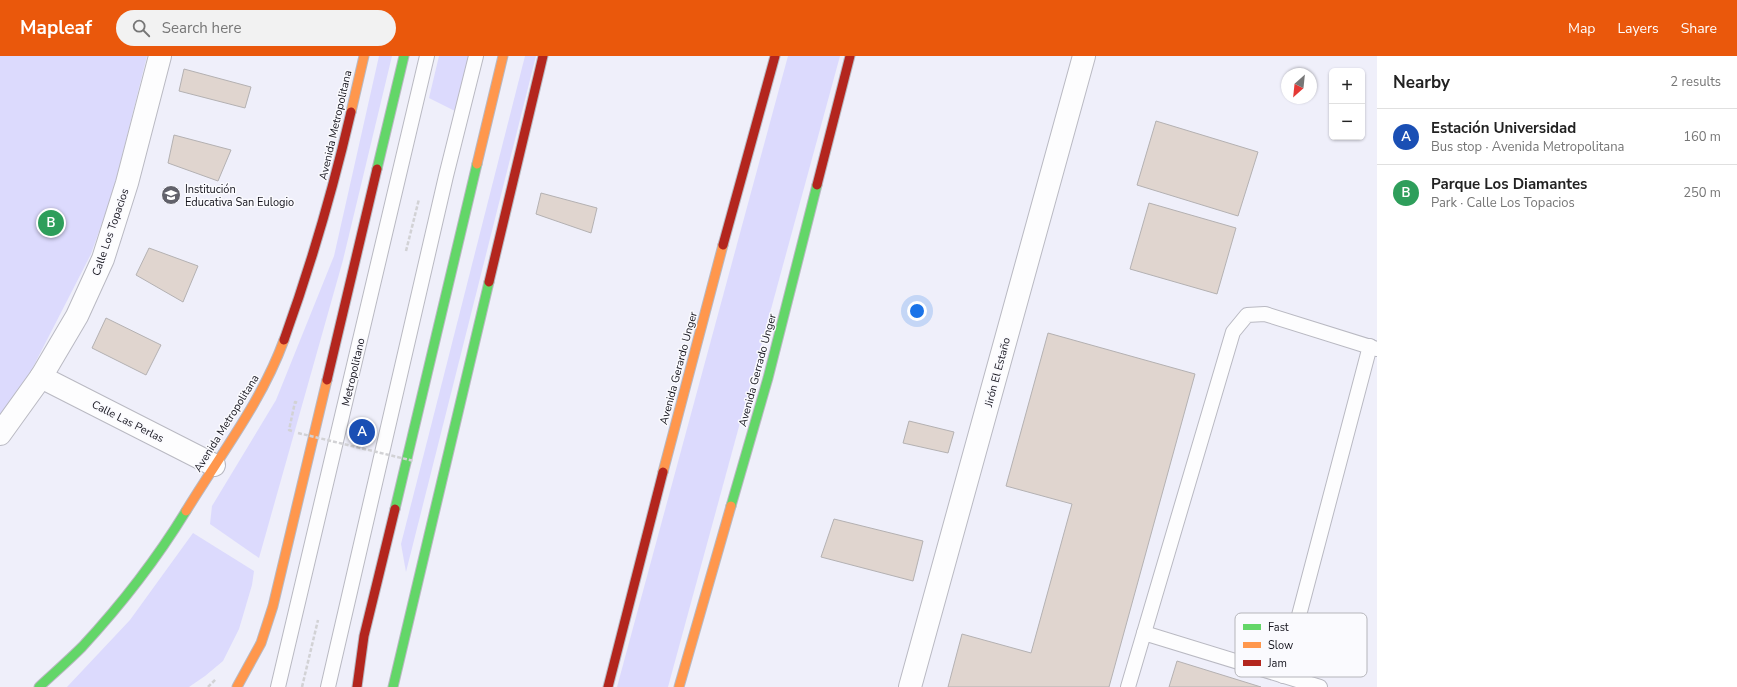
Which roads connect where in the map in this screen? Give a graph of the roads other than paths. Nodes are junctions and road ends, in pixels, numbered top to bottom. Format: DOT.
graph roads {
  1 [pos="160,56"];
  2 [pos="364,56"];
  3 [pos="404,56"];
  4 [pos="427,56"];
  5 [pos="476,56"];
  6 [pos="503,56"];
  7 [pos="543,56"];
  8 [pos="775,56"];
  9 [pos="850,56"];
  10 [pos="1084,56"];
  11 [pos="1374,347"];
  12 [pos="41,377"];
  13 [pos="0,434"];
  14 [pos="214,465"];
  15 [pos="1300,613"];
  16 [pos="1144,633"];
  17 [pos="1235,661"];
  18 [pos="1286,677"];
  19 [pos="40,687"];
  20 [pos="237,687"];
  21 [pos="278,687"];
  22 [pos="328,687"];
  23 [pos="357,687"];
  24 [pos="393,687"];
  25 [pos="608,687"];
  26 [pos="679,687"];
  27 [pos="910,687"];
  28 [pos="1128,687"];
  29 [pos="1320,687"];
  1 -- 12 [label="street, Calle Los Topacios"];
  2 -- 14 [label="main road, Avenida Metropolitana"];
  3 -- 20 [label="main road"];
  4 -- 21 [label="lane, Metropolitano"];
  5 -- 22 [label="lane"];
  6 -- 23 [label="main road"];
  7 -- 24 [label="main road"];
  8 -- 25 [label="main road, Avenida Gerardo Unger"];
  9 -- 26 [label="main road, Avenida Gerrado Unger"];
  10 -- 27 [label="street, Jirón El Estaño"];
  11 -- 15 [label="lane"];
  11 -- 16 [label="lane"];
  12 -- 13 [label="street, Calle Los Topacios"];
  12 -- 14 [label="street, Calle Las Perlas"];
  14 -- 19 [label="main road, Avenida Metropolitana"];
  16 -- 17 [label="lane"];
  16 -- 28 [label="lane"];
  18 -- 29 [label="lane"];
}
